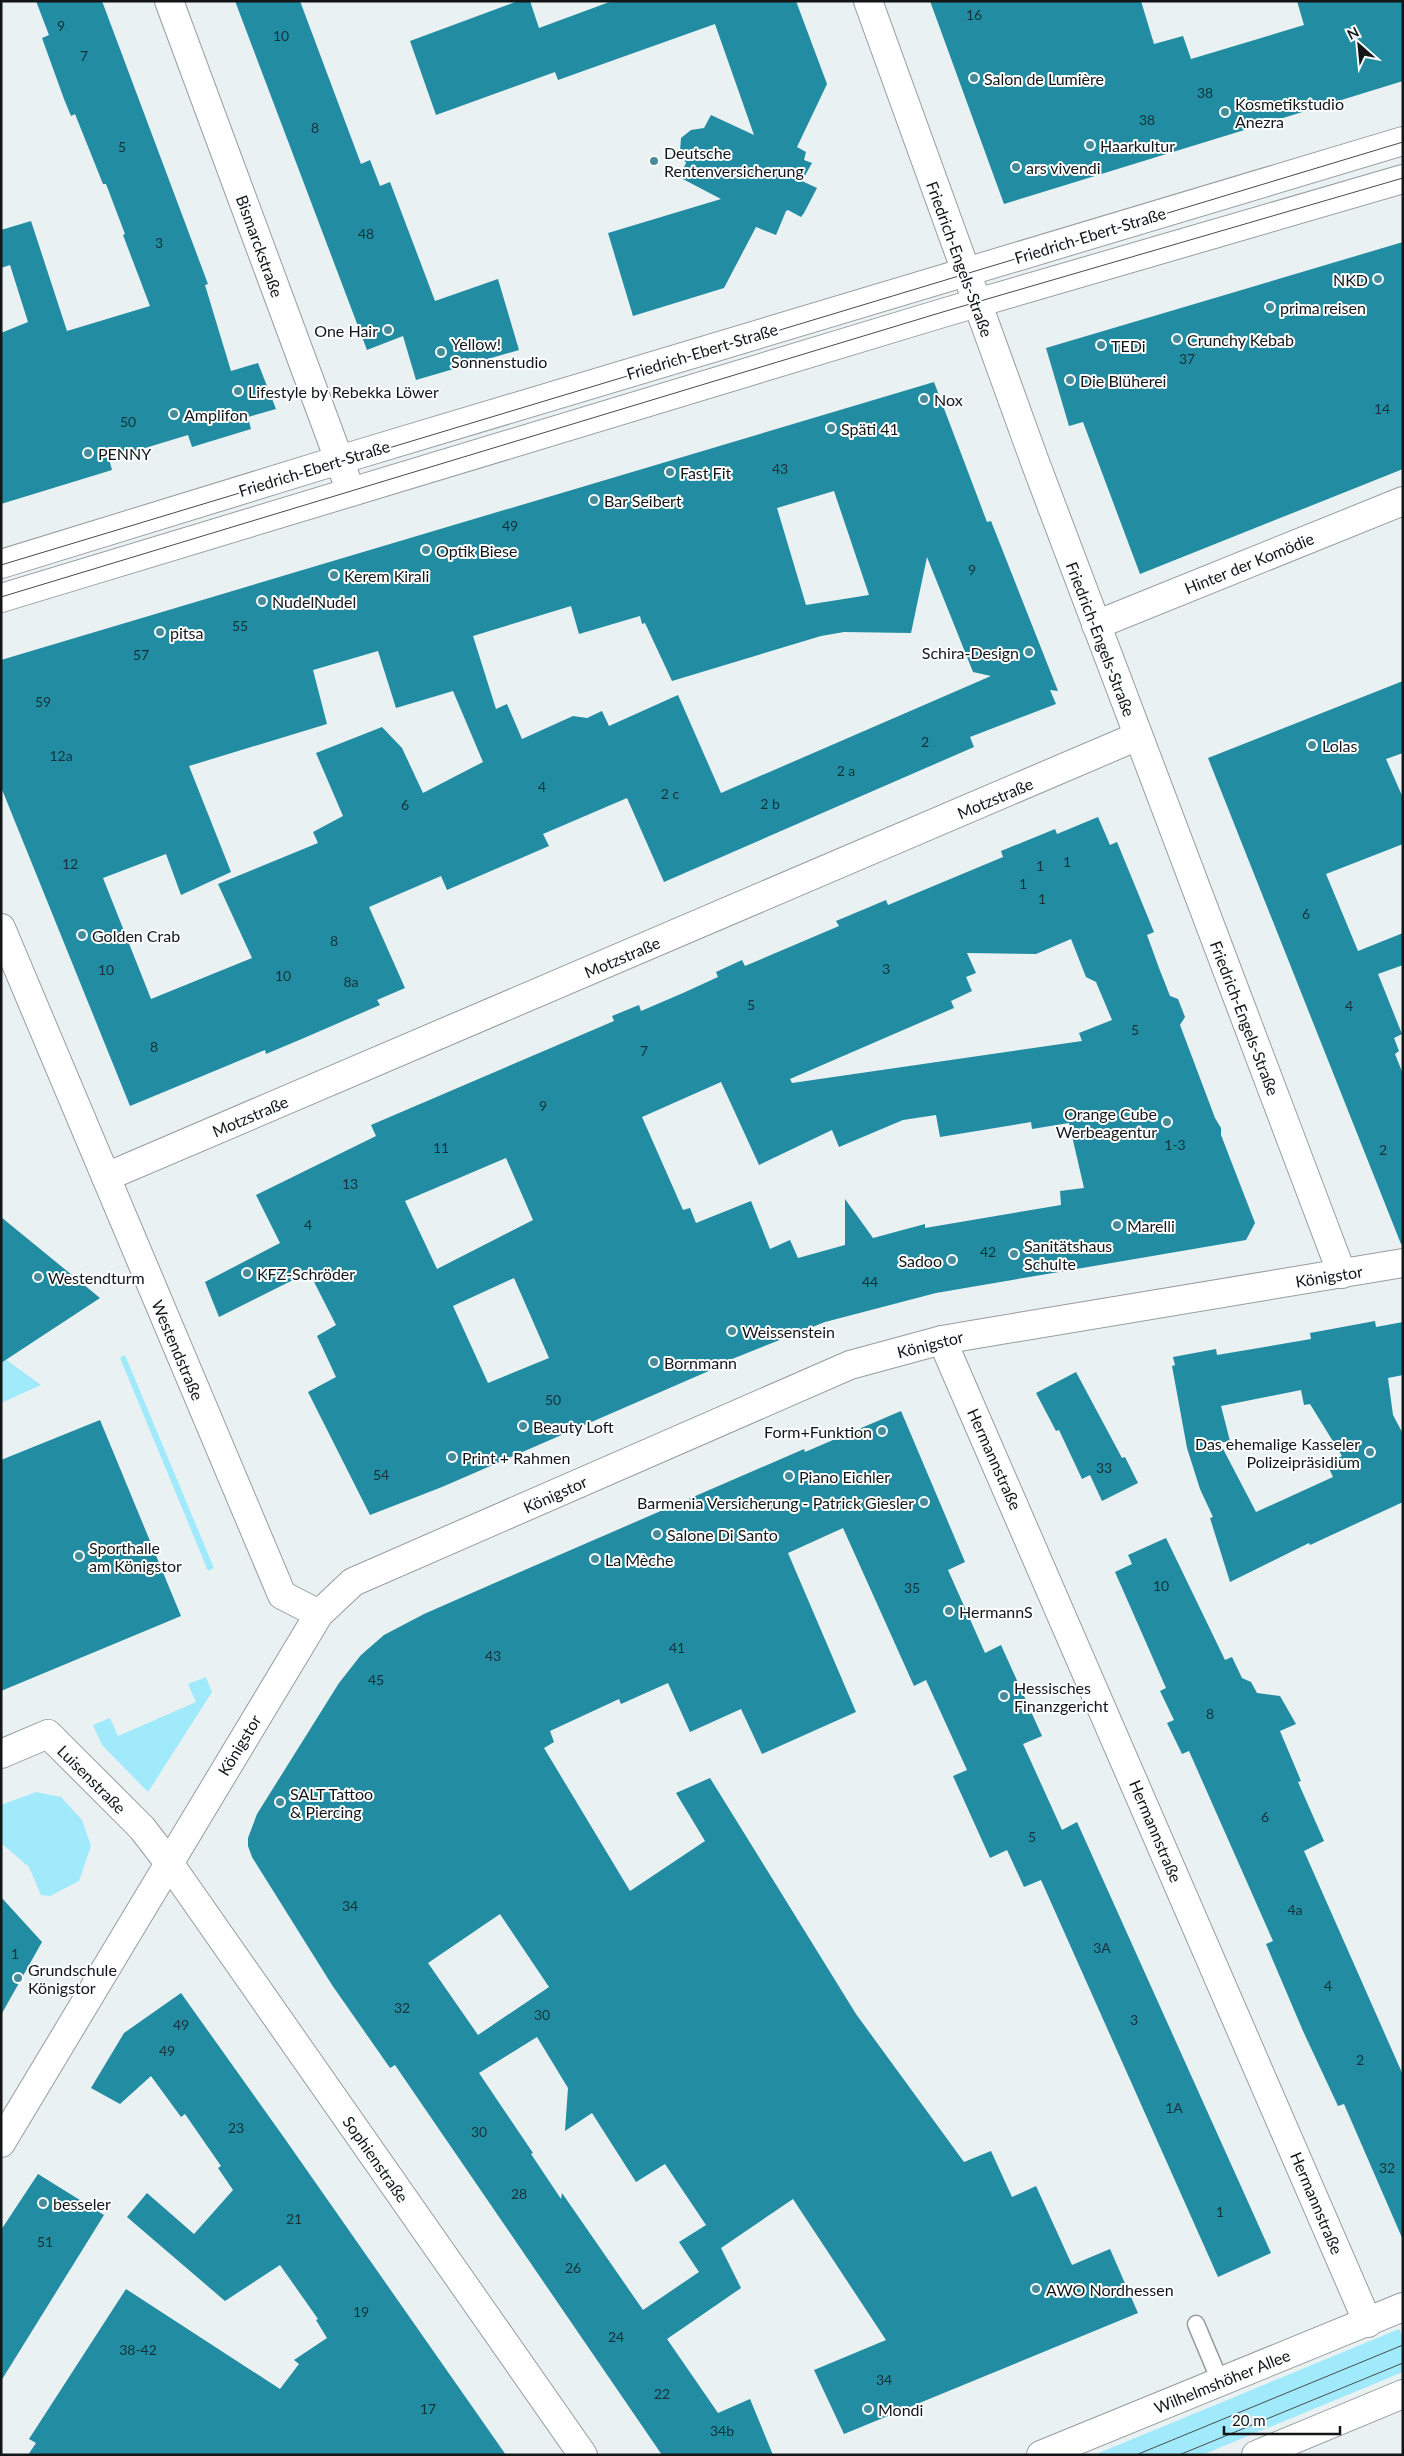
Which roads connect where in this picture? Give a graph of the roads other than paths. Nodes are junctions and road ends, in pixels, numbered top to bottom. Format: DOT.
graph roads {
  1 [pos="169,1"];
  2 [pos="868,1"];
  3 [pos="1403,141"];
  4 [pos="1403,179"];
  5 [pos="966,272"];
  6 [pos="977,303"];
  7 [pos="339,460"];
  8 [pos="351,492"];
  9 [pos="1403,501"];
  10 [pos="1,564"];
  11 [pos="1,598"];
  12 [pos="1096,625"];
  13 [pos="1138,736"];
  14 [pos="1,928"];
  15 [pos="106,1177"];
  16 [pos="1403,1263"];
  17 [pos="1342,1274"];
  18 [pos="942,1340"];
  19 [pos="319,1614"];
  20 [pos="1,1754"];
  21 [pos="169,1863"];
  22 [pos="1,2143"];
  23 [pos="1403,2307"];
  24 [pos="1368,2323"];
  25 [pos="1196,2324"];
  26 [pos="1220,2381"];
  27 [pos="1403,2394"];
  28 [pos="584,2455"];
  29 [pos="1041,2455"];
  30 [pos="1256,2455"];
  1 -- 7 [label="street, Bismarckstraße"];
  2 -- 5 [label="street, Friedrich-Engels-Straße"];
  3 -- 5 [label="street, Friedrich-Ebert-Straße"];
  4 -- 6 [label="street, Friedrich-Ebert-Straße"];
  5 -- 6 [label="street, Friedrich-Engels-Straße"];
  5 -- 7 [label="street, Friedrich-Ebert-Straße"];
  6 -- 8 [label="street, Friedrich-Ebert-Straße"];
  6 -- 12 [label="street, Friedrich-Engels-Straße"];
  7 -- 8 [label="street, Bismarckstraße"];
  7 -- 10 [label="street, Friedrich-Ebert-Straße"];
  8 -- 11 [label="street, Friedrich-Ebert-Straße"];
  9 -- 12 [label="street, Hinter der Komödie"];
  12 -- 13 [label="street, Friedrich-Engels-Straße"];
  13 -- 15 [label="street, Motzstraße"];
  13 -- 17 [label="street, Friedrich-Engels-Straße"];
  14 -- 15 [label="street, Westendstraße"];
  15 -- 19 [label="street, Westendstraße"];
  16 -- 17 [label="street, Königstor"];
  17 -- 18 [label="street, Königstor"];
  18 -- 19 [label="street, Königstor"];
  18 -- 24 [label="street, Hermannstraße"];
  19 -- 21 [label="street, Königstor"];
  20 -- 21 [label="street, Luisenstraße"];
  21 -- 22 [label="street, Königstor"];
  21 -- 28 [label="street, Sophienstraße"];
  23 -- 24 [label="street, Wilhelmshöher Allee"];
  24 -- 26 [label="street, Wilhelmshöher Allee"];
  25 -- 26 [label="lane"];
  26 -- 29 [label="street, Wilhelmshöher Allee"];
  27 -- 30 [label="street"];
}
